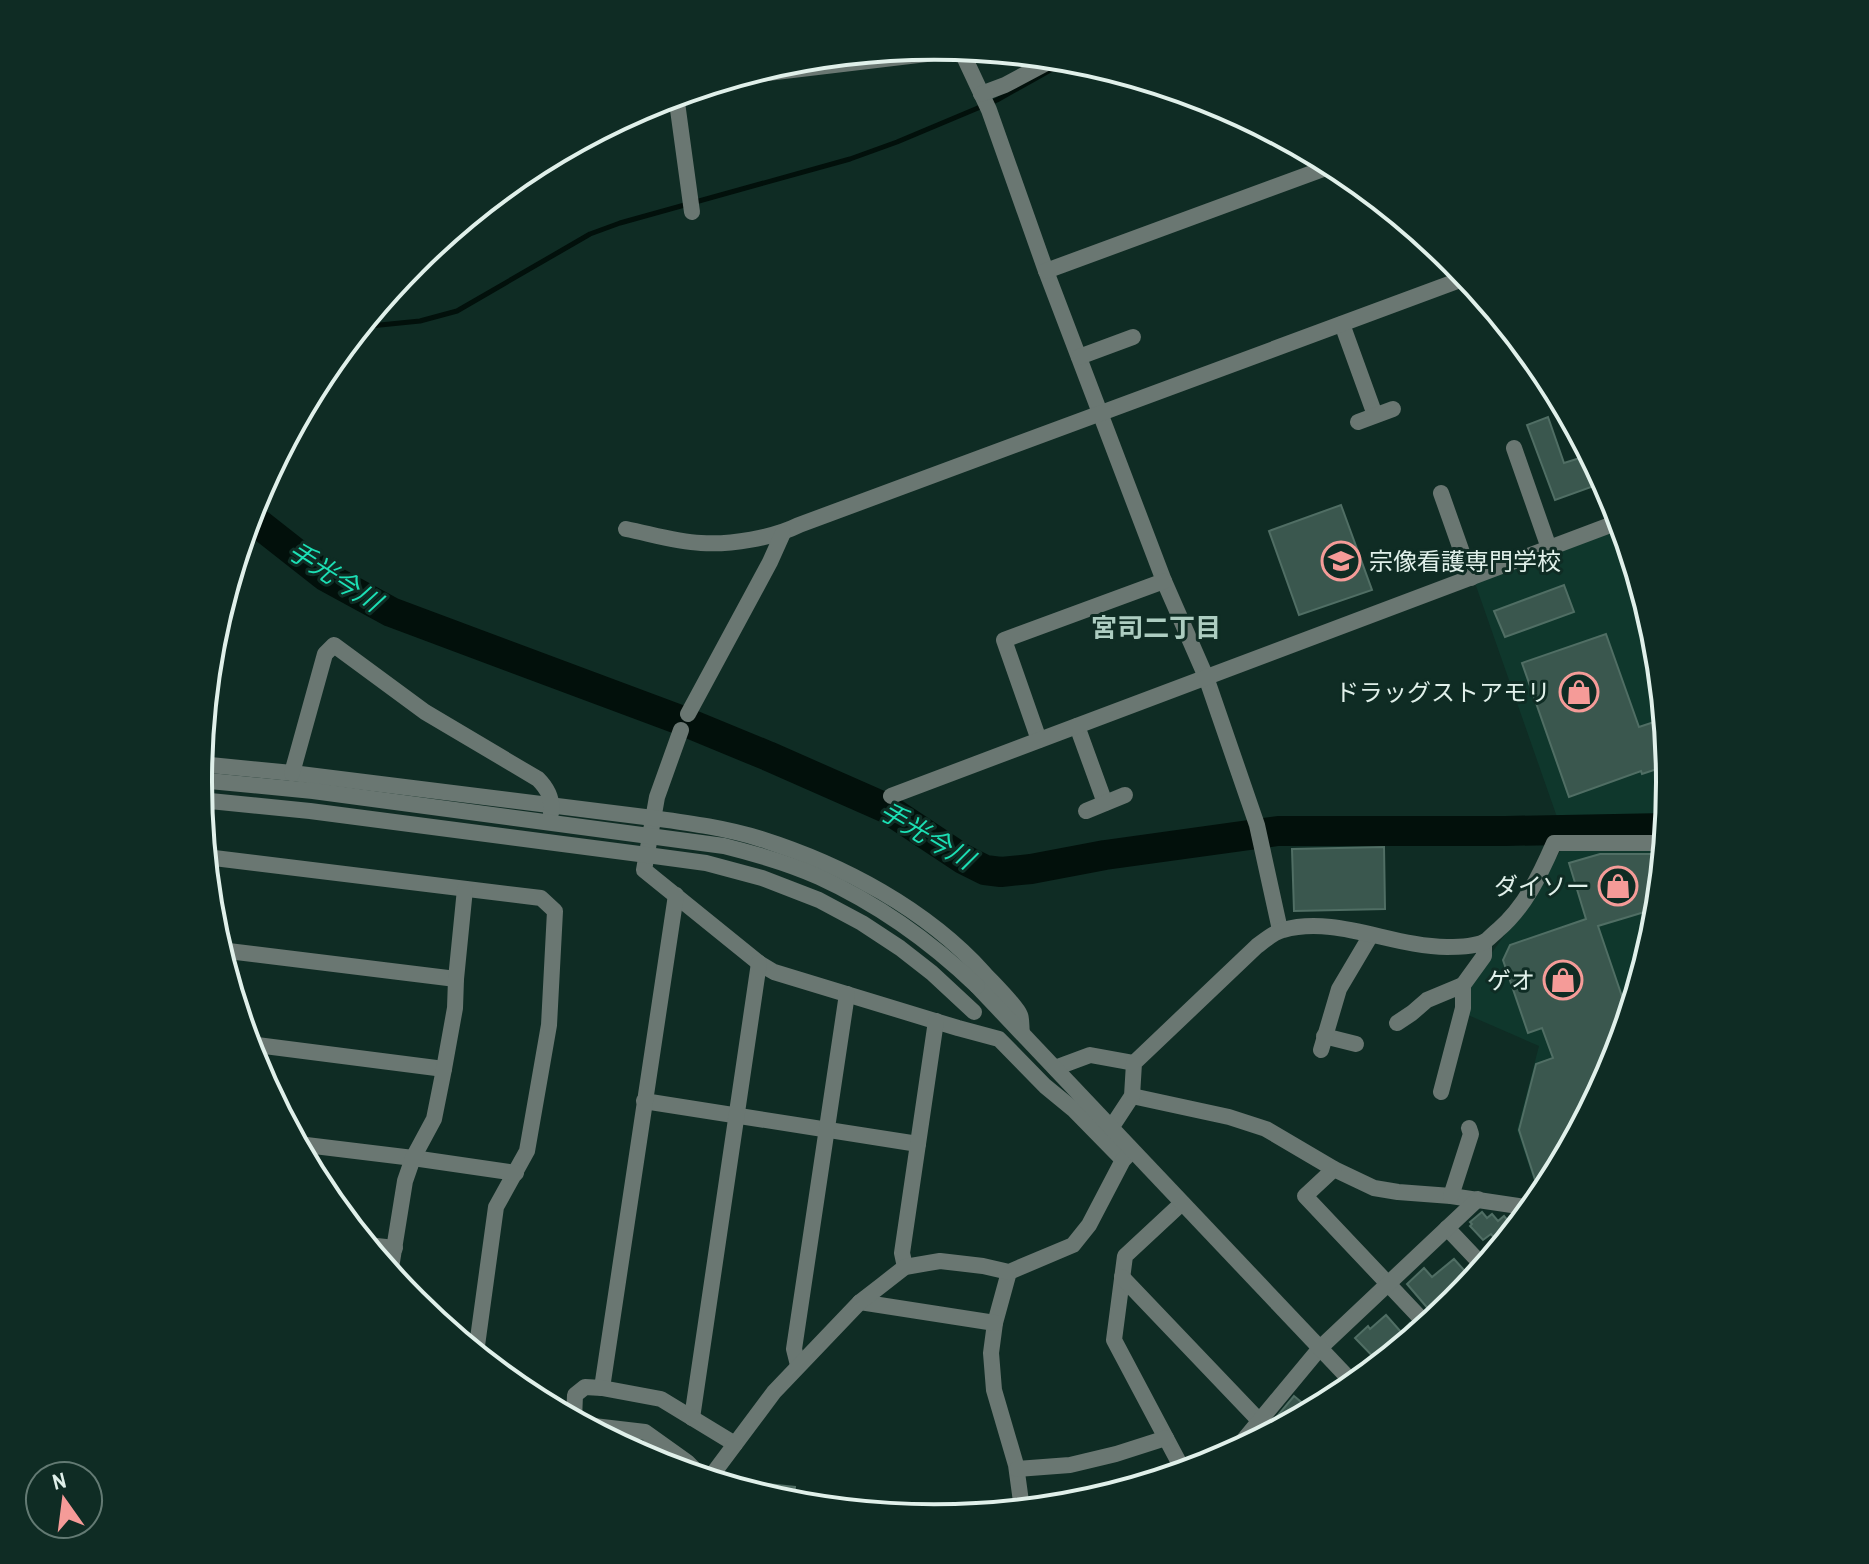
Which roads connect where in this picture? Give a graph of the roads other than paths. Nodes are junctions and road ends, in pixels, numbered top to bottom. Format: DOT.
graph roads {
  1 [pos="966,61"];
  2 [pos="1038,68"];
  3 [pos="981,94"];
  4 [pos="678,107"];
  5 [pos="1318,171"];
  6 [pos="692,212"];
  7 [pos="1046,271"];
  8 [pos="1455,282"];
  9 [pos="1342,324"];
  10 [pos="1133,337"];
  11 [pos="1079,357"];
  12 [pos="1393,409"];
  13 [pos="1101,413"];
  14 [pos="1375,415"];
  15 [pos="1358,422"];
  16 [pos="1514,448"];
  17 [pos="1441,493"];
  18 [pos="1609,525"];
  19 [pos="626,529"];
  20 [pos="783,533"];
  21 [pos="1549,548"];
  22 [pos="1471,578"];
  23 [pos="1164,581"];
  24 [pos="1206,677"];
  25 [pos="1077,726"];
  26 [pos="1039,740"];
  27 [pos="213,765"];
  28 [pos="292,773"];
  29 [pos="212,781"];
  30 [pos="1125,795"];
  31 [pos="891,796"];
  32 [pos="213,801"];
  33 [pos="1105,803"];
  34 [pos="552,805"];
  35 [pos="1086,811"];
  36 [pos="653,818"];
  37 [pos="549,842"];
  38 [pos="1654,843"];
  39 [pos="647,855"];
  40 [pos="217,858"];
  41 [pos="465,889"];
  42 [pos="676,895"];
  43 [pos="1280,930"];
  44 [pos="1371,935"];
  45 [pos="1484,942"];
  46 [pos="233,952"];
  47 [pos="759,963"];
  48 [pos="456,979"];
  49 [pos="1463,985"];
  50 [pos="983,992"];
  51 [pos="847,994"];
  52 [pos="974,1012"];
  53 [pos="936,1021"];
  54 [pos="1397,1023"];
  55 [pos="958,1028"];
  56 [pos="1022,1033"];
  57 [pos="1356,1044"];
  58 [pos="263,1046"];
  59 [pos="1134,1063"];
  60 [pos="1055,1068"];
  61 [pos="444,1069"];
  62 [pos="1441,1092"];
  63 [pos="1132,1096"];
  64 [pos="644,1101"];
  65 [pos="736,1115"];
  66 [pos="1111,1128"];
  67 [pos="1469,1128"];
  68 [pos="827,1129"];
  69 [pos="918,1144"];
  70 [pos="311,1146"];
  71 [pos="1128,1156"];
  72 [pos="413,1158"];
  73 [pos="1334,1169"];
  74 [pos="516,1173"];
  75 [pos="1451,1196"];
  76 [pos="1478,1199"];
  77 [pos="1182,1203"];
  78 [pos="1519,1206"];
  79 [pos="1447,1228"];
  80 [pos="383,1247"];
  81 [pos="395,1248"];
  82 [pos="393,1259"];
  83 [pos="1476,1259"];
  84 [pos="905,1267"];
  85 [pos="1009,1272"];
  86 [pos="1122,1277"];
  87 [pos="1388,1284"];
  88 [pos="860,1302"];
  89 [pos="1419,1317"];
  90 [pos="995,1323"];
  91 [pos="478,1341"];
  92 [pos="1320,1348"];
  93 [pos="798,1365"];
  94 [pos="1346,1375"];
  95 [pos="602,1388"];
  96 [pos="574,1408"];
  97 [pos="692,1418"];
  98 [pos="1259,1419"];
  99 [pos="1264,1425"];
  100 [pos="612,1428"];
  101 [pos="1249,1432"];
  102 [pos="1166,1438"];
  103 [pos="735,1444"];
  104 [pos="682,1458"];
  105 [pos="1178,1462"];
  106 [pos="1017,1469"];
  107 [pos="716,1470"];
  108 [pos="1021,1499"];
  1 -- 3 [label="street"];
  2 -- 3 [label="street"];
  3 -- 7 [label="street"];
  4 -- 6 [label="street"];
  5 -- 7 [label="street"];
  7 -- 11 [label="street"];
  8 -- 9 [label="street"];
  9 -- 13 [label="street"];
  9 -- 14 [label="street"];
  10 -- 11 [label="street"];
  11 -- 13 [label="street"];
  12 -- 14 [label="street"];
  13 -- 20 [label="street"];
  13 -- 23 [label="street"];
  14 -- 15 [label="street"];
  16 -- 21 [label="street"];
  17 -- 22 [label="street"];
  18 -- 21 [label="street"];
  19 -- 20 [label="street"];
  20 -- 36 [label="street"];
  21 -- 22 [label="street"];
  22 -- 24 [label="street"];
  23 -- 24 [label="street"];
  23 -- 26 [label="street"];
  24 -- 25 [label="street"];
  24 -- 43 [label="street"];
  25 -- 26 [label="street"];
  25 -- 33 [label="street"];
  26 -- 31 [label="street"];
  27 -- 28 [label="street"];
  28 -- 34 [label="street"];
  28 -- 34 [label="street"];
  29 -- 50 [label="street, bridge"];
  30 -- 33 [label="street"];
  32 -- 37 [label="street"];
  33 -- 35 [label="street"];
  34 -- 36 [label="street"];
  34 -- 37 [label="street"];
  36 -- 39 [label="street"];
  36 -- 56 [label="street"];
  37 -- 39 [label="street"];
  38 -- 45 [label="street"];
  39 -- 42 [label="street"];
  39 -- 52 [label="street"];
  40 -- 41 [label="street"];
  41 -- 48 [label="street"];
  41 -- 74 [label="street"];
  42 -- 47 [label="street"];
  42 -- 64 [label="street"];
  43 -- 44 [label="street"];
  43 -- 59 [label="street"];
  44 -- 45 [label="street"];
  44 -- 57 [label="street"];
  45 -- 49 [label="street"];
  46 -- 48 [label="street"];
  47 -- 51 [label="street"];
  47 -- 65 [label="street"];
  48 -- 61 [label="street"];
  49 -- 54 [label="street"];
  49 -- 62 [label="street"];
  50 -- 52 [label="street"];
  50 -- 56 [label="street"];
  51 -- 53 [label="street"];
  51 -- 68 [label="street"];
  52 -- 55 [label="street"];
  53 -- 55 [label="street"];
  53 -- 69 [label="street"];
  55 -- 71 [label="street"];
  56 -- 60 [label="street"];
  58 -- 61 [label="street"];
  59 -- 60 [label="street"];
  59 -- 63 [label="street"];
  60 -- 66 [label="street"];
  61 -- 72 [label="street"];
  63 -- 66 [label="street"];
  63 -- 73 [label="street"];
  64 -- 65 [label="street"];
  64 -- 95 [label="street"];
  65 -- 68 [label="street"];
  65 -- 97 [label="street"];
  66 -- 71 [label="street"];
  67 -- 75 [label="street"];
  68 -- 69 [label="street"];
  68 -- 93 [label="street"];
  69 -- 84 [label="street"];
  70 -- 72 [label="street"];
  71 -- 77 [label="street"];
  71 -- 85 [label="street"];
  72 -- 74 [label="street"];
  72 -- 81 [label="street"];
  73 -- 75 [label="street"];
  73 -- 87 [label="street"];
  74 -- 91 [label="street"];
  75 -- 76 [label="street"];
  76 -- 78 [label="street"];
  76 -- 79 [label="street"];
  77 -- 86 [label="street"];
  77 -- 92 [label="street"];
  79 -- 83 [label="street"];
  79 -- 87 [label="street"];
  80 -- 81 [label="street"];
  81 -- 82 [label="street"];
  84 -- 85 [label="street"];
  84 -- 88 [label="street"];
  85 -- 90 [label="street"];
  86 -- 98 [label="street"];
  86 -- 102 [label="street"];
  87 -- 89 [label="street"];
  87 -- 92 [label="street"];
  88 -- 90 [label="street"];
  88 -- 93 [label="street"];
  90 -- 106 [label="street"];
  92 -- 94 [label="street"];
  92 -- 98 [label="street"];
  93 -- 103 [label="street"];
  95 -- 96 [label="street"];
  95 -- 97 [label="street"];
  97 -- 103 [label="street"];
  98 -- 99 [label="street"];
  98 -- 101 [label="street"];
  100 -- 104 [label="street"];
  102 -- 105 [label="street"];
  102 -- 106 [label="street"];
  103 -- 107 [label="street"];
  106 -- 108 [label="street"];
}
